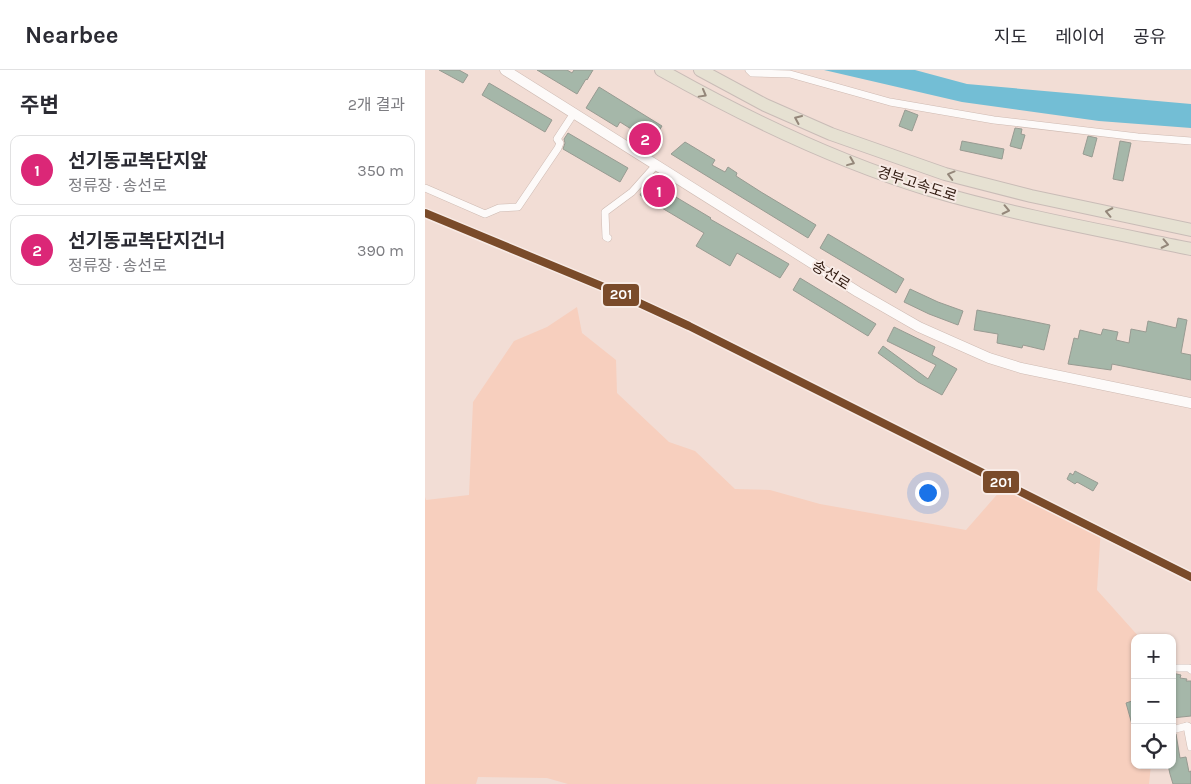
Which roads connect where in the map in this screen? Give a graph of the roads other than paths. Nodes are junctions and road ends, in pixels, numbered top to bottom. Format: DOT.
graph roads {
  1 [pos="505,70"];
  2 [pos="661,70"];
  3 [pos="700,70"];
  4 [pos="749,70"];
  5 [pos="574,113"];
  6 [pos="1191,141"];
  7 [pos="656,165"];
  8 [pos="425,188"];
  9 [pos="1191,230"];
  10 [pos="609,238"];
  11 [pos="1191,250"];
  12 [pos="1191,403"];
  13 [pos="1176,668"];
  14 [pos="1191,670"];
  15 [pos="1189,727"];
  16 [pos="1176,729"];
  17 [pos="1191,746"];
  1 -- 5 [label="main road, 송선로"];
  2 -- 11 [label="highway, 경부고속도로, one-way"];
  9 -- 3 [label="highway, 경부고속도로, one-way"];
  4 -- 6 [label="street"];
  5 -- 7 [label="main road, 송선로"];
  5 -- 8 [label="street"];
  7 -- 10 [label="street"];
  7 -- 12 [label="main road, 송선로"];
  13 -- 14 [label="street"];
  15 -- 16 [label="street"];
  15 -- 17 [label="street"];
}
